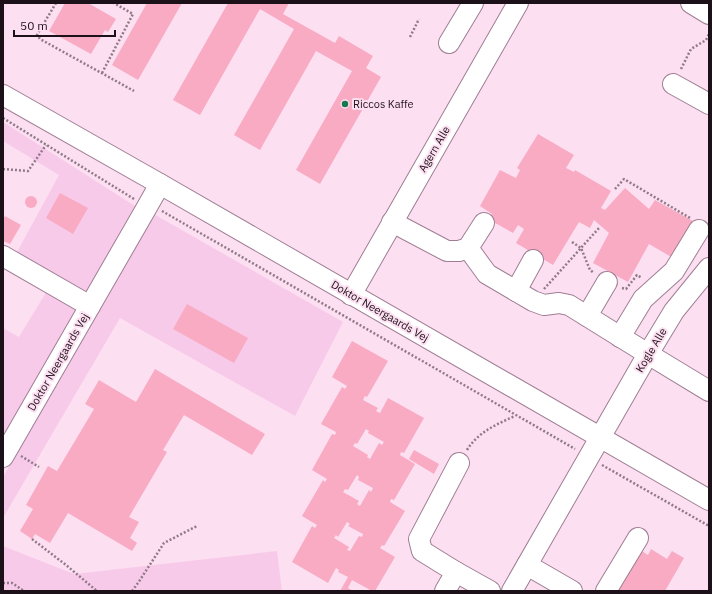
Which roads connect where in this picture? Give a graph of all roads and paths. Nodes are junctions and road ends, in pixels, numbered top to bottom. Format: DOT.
graph roads {
  1 [pos="56,3"];
  2 [pos="114,3"];
  3 [pos="473,3"];
  4 [pos="518,3"];
  5 [pos="691,3"];
  6 [pos="709,14"];
  7 [pos="419,19"];
  8 [pos="709,34"];
  9 [pos="410,37"];
  10 [pos="450,43"];
  11 [pos="102,73"];
  12 [pos="673,84"];
  13 [pos="134,91"];
  14 [pos="3,95"];
  15 [pos="709,104"];
  16 [pos="3,118"];
  17 [pos="46,144"];
  18 [pos="3,169"];
  19 [pos="160,184"];
  20 [pos="615,189"];
  21 [pos="147,206"];
  22 [pos="392,222"];
  23 [pos="484,223"];
  24 [pos="599,228"];
  25 [pos="699,230"];
  26 [pos="468,248"];
  27 [pos="3,256"];
  28 [pos="533,260"];
  29 [pos="709,268"];
  30 [pos="607,282"];
  31 [pos="516,291"];
  32 [pos="351,295"];
  33 [pos="533,301"];
  34 [pos="90,306"];
  35 [pos="587,316"];
  36 [pos="620,337"];
  37 [pos="648,354"];
  38 [pos="709,391"];
  39 [pos="516,415"];
  40 [pos="600,438"];
  41 [pos="3,457"];
  42 [pos="589,457"];
  43 [pos="459,463"];
  44 [pos="709,500"];
  45 [pos="709,520"];
  46 [pos="197,526"];
  47 [pos="708,526"];
  48 [pos="638,538"];
  49 [pos="32,539"];
  50 [pos="527,565"];
  51 [pos="456,572"];
  52 [pos="3,583"];
  53 [pos="24,591"];
  54 [pos="97,591"];
  55 [pos="132,591"];
  56 [pos="445,591"];
  57 [pos="490,591"];
  58 [pos="512,591"];
  59 [pos="572,591"];
  60 [pos="606,591"];
  1 -- 11 [label="path"];
  2 -- 11 [label="path"];
  3 -- 10 [label="street"];
  4 -- 22 [label="street, Agern Alle"];
  5 -- 6 [label="street"];
  7 -- 9 [label="path"];
  8 -- 12 [label="path"];
  11 -- 13 [label="path"];
  12 -- 15 [label="street"];
  14 -- 19 [label="street, Doktor Neergaards Vej"];
  16 -- 17 [label="path"];
  17 -- 18 [label="path"];
  17 -- 21 [label="path"];
  19 -- 21 [label="street, Doktor Neergaards Vej"];
  19 -- 32 [label="street, Doktor Neergaards Vej"];
  20 -- 25 [label="path"];
  21 -- 34 [label="street, Doktor Neergaards Vej"];
  21 -- 39 [label="path"];
  22 -- 26 [label="street"];
  22 -- 32 [label="street, Agern Alle"];
  23 -- 26 [label="street"];
  24 -- 33 [label="path"];
  25 -- 36 [label="street"];
  26 -- 31 [label="street"];
  27 -- 34 [label="street"];
  28 -- 31 [label="street"];
  29 -- 37 [label="street, Kogle Alle"];
  30 -- 35 [label="street"];
  31 -- 33 [label="street"];
  32 -- 40 [label="street, Doktor Neergaards Vej"];
  33 -- 35 [label="street"];
  34 -- 41 [label="street, Doktor Neergaards Vej"];
  35 -- 36 [label="street"];
  36 -- 37 [label="street"];
  37 -- 38 [label="street"];
  37 -- 40 [label="street, Kogle Alle"];
  39 -- 42 [label="path"];
  39 -- 43 [label="path"];
  40 -- 42 [label="street"];
  40 -- 44 [label="street, Doktor Neergaards Vej"];
  42 -- 47 [label="path"];
  42 -- 50 [label="street"];
  43 -- 51 [label="street"];
  45 -- 47 [label="path"];
  46 -- 55 [label="path"];
  48 -- 60 [label="street"];
  49 -- 54 [label="path"];
  50 -- 58 [label="street"];
  50 -- 59 [label="street"];
  51 -- 56 [label="street"];
  51 -- 57 [label="street"];
  52 -- 53 [label="path"];
}
